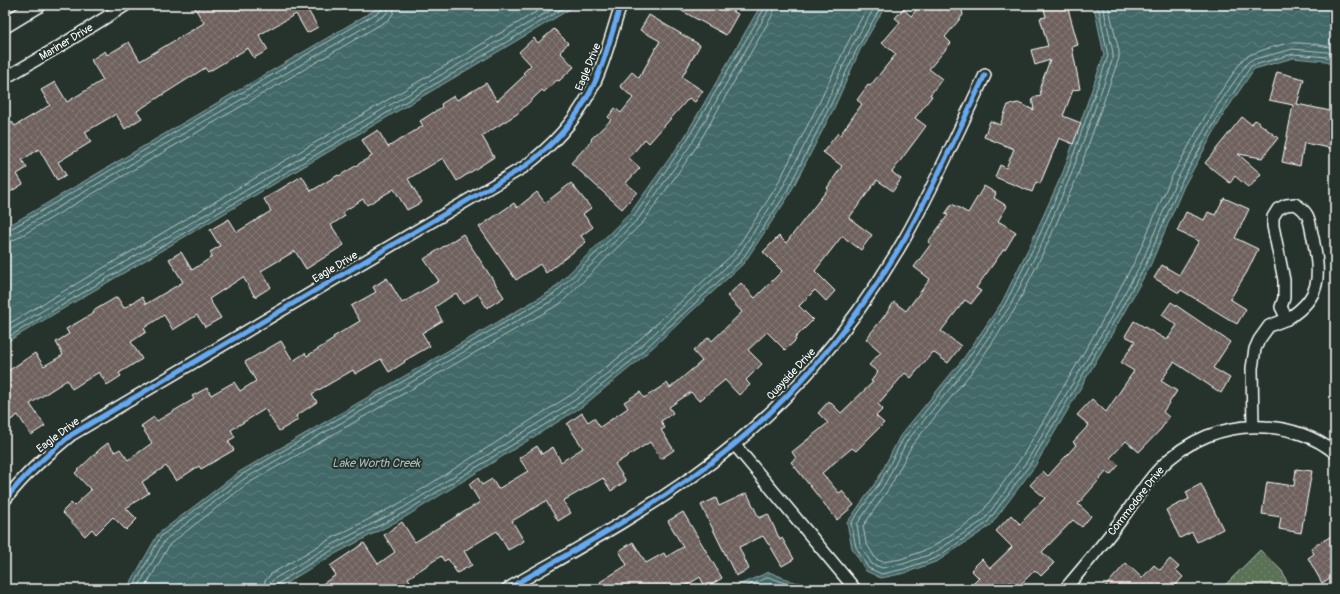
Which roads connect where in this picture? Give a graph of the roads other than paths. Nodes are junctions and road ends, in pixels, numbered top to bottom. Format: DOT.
graph roads {
  1 [pos="38,5"];
  2 [pos="126,5"];
  3 [pos="621,5"];
  4 [pos="5,25"];
  5 [pos="985,75"];
  6 [pos="5,78"];
  7 [pos="1286,319"];
  8 [pos="1253,426"];
  9 [pos="734,444"];
  10 [pos="1335,453"];
  11 [pos="5,500"];
  12 [pos="507,589"];
  13 [pos="856,589"];
  14 [pos="1065,589"];
  1 -- 4 [label="street"];
  2 -- 6 [label="street, Mariner Drive"];
  3 -- 11 [label="street, Eagle Drive"];
  5 -- 9 [label="street, Quayside Drive"];
  7 -- 7 [label="street"];
  7 -- 8 [label="street"];
  8 -- 10 [label="street, Commodore Drive"];
  8 -- 14 [label="street, Commodore Drive"];
  9 -- 12 [label="street, Quayside Drive"];
  9 -- 13 [label="street"];
}
